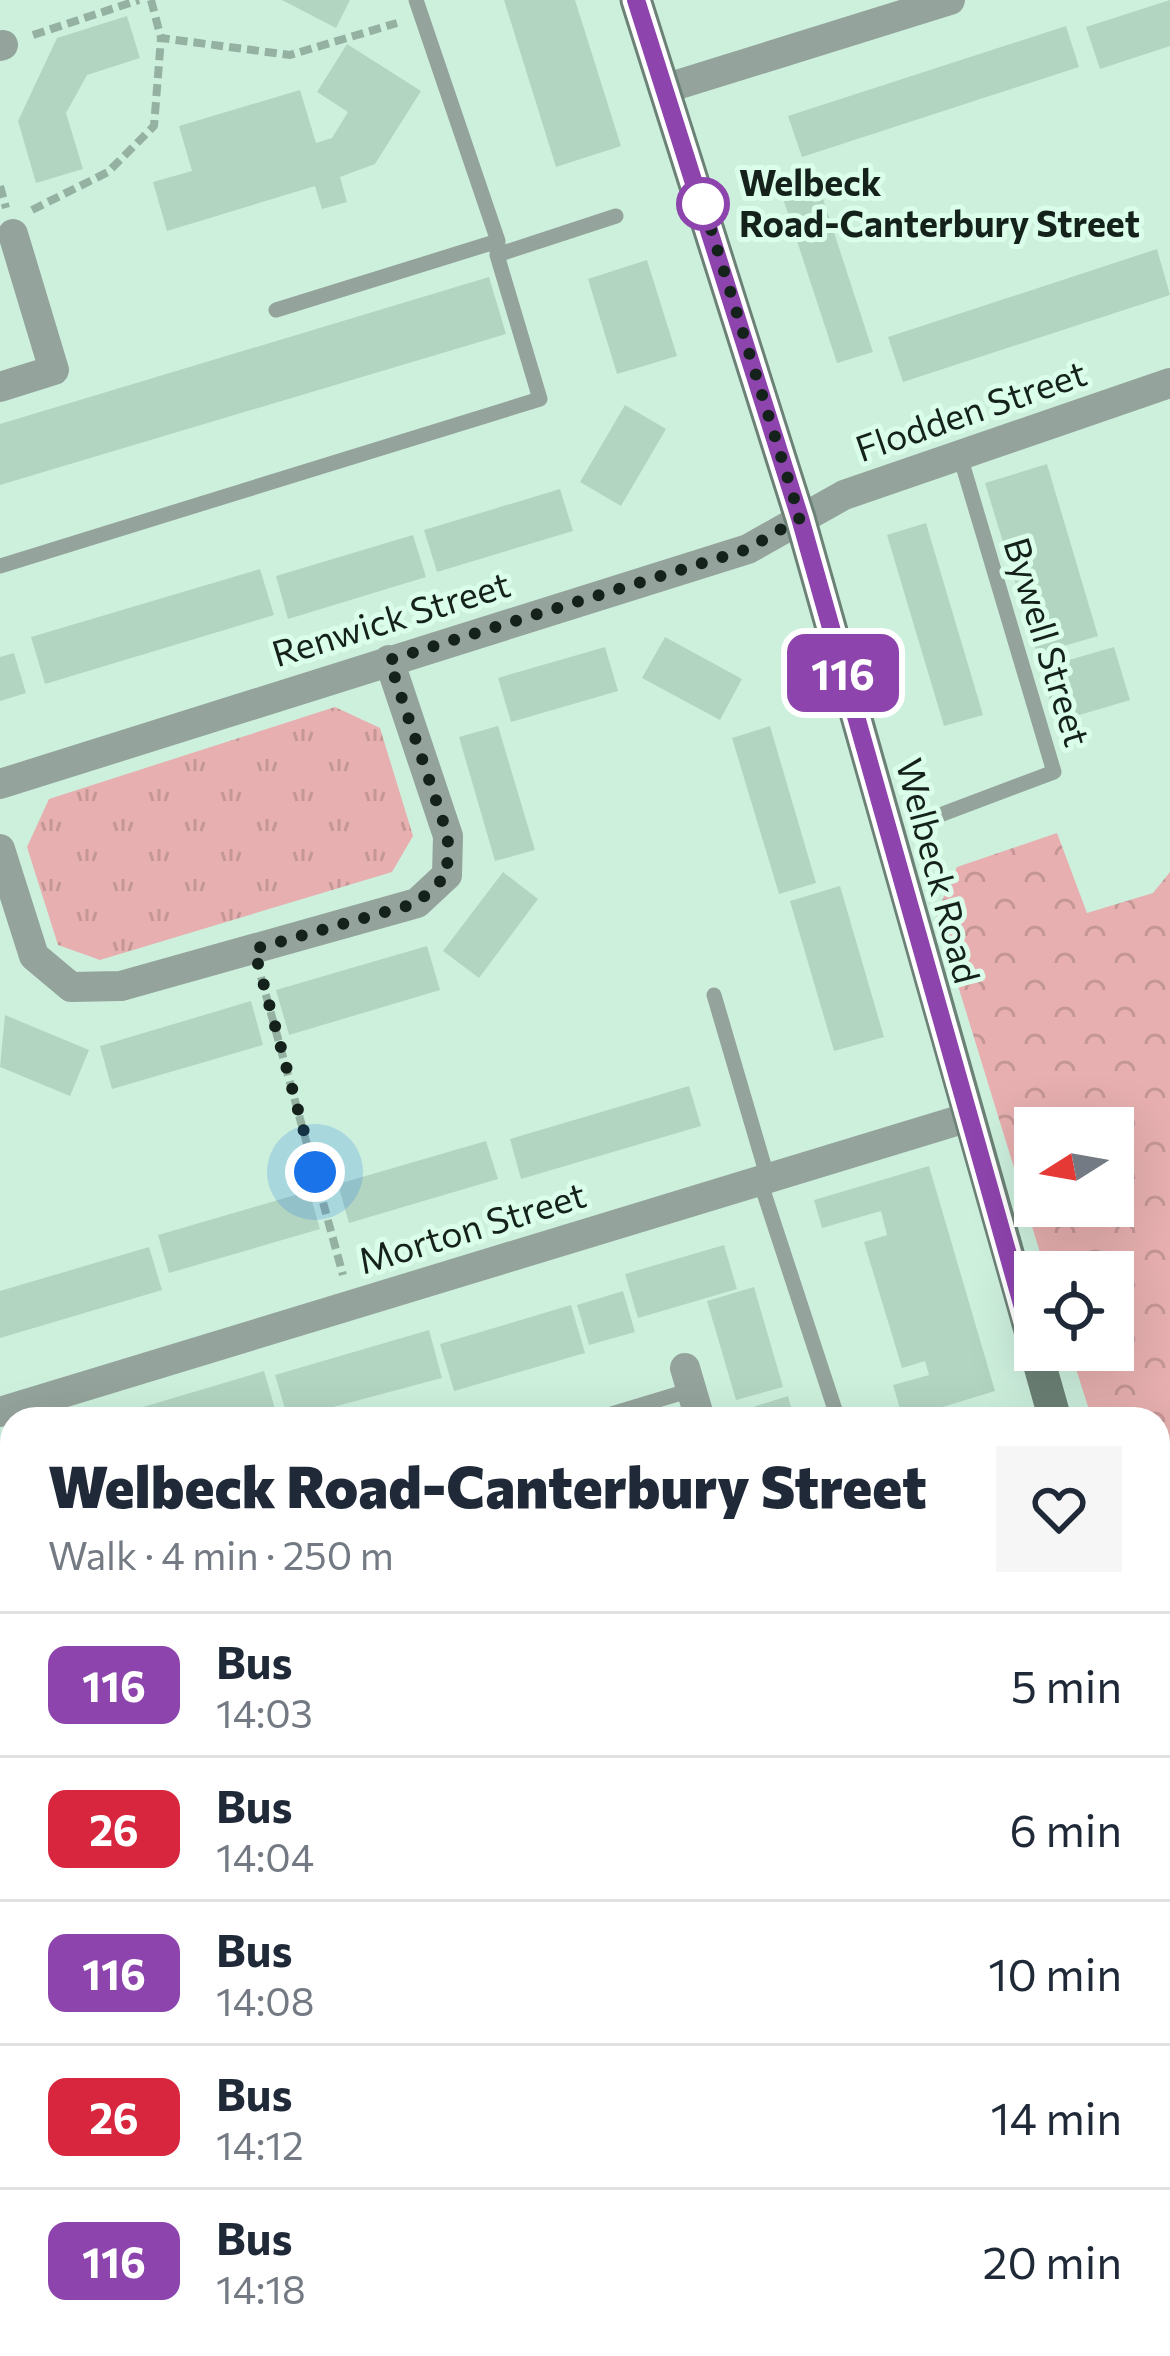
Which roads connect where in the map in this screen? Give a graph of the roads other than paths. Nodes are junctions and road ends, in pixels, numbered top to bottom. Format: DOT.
graph roads {
  1 [pos="636,0"];
  2 [pos="950,0"];
  3 [pos="419,8"];
  4 [pos="667,88"];
  5 [pos="616,216"];
  6 [pos="14,234"];
  7 [pos="498,248"];
  8 [pos="276,310"];
  9 [pos="1170,383"];
  10 [pos="0,387"];
  11 [pos="960,456"];
  12 [pos="800,518"];
  13 [pos="0,566"];
  14 [pos="389,660"];
  15 [pos="0,784"];
  16 [pos="916,824"];
  17 [pos="0,848"];
  18 [pos="714,995"];
  19 [pos="966,1118"];
  20 [pos="764,1180"];
  21 [pos="692,1392"];
  22 [pos="59,1407"];
  23 [pos="638,1407"];
  24 [pos="834,1407"];
  25 [pos="1051,1407"];
  1 -- 4 [label="main road, Welbeck Road"];
  2 -- 4 [label="street"];
  3 -- 7 [label="lane"];
  4 -- 12 [label="main road, Welbeck Road"];
  5 -- 7 [label="lane"];
  6 -- 10 [label="street"];
  7 -- 8 [label="lane"];
  7 -- 13 [label="lane"];
  9 -- 11 [label="street, Flodden Street"];
  11 -- 12 [label="street, Flodden Street"];
  11 -- 16 [label="lane, Bywell Street"];
  12 -- 14 [label="street, Renwick Street"];
  12 -- 19 [label="main road, Welbeck Road"];
  14 -- 15 [label="street, Renwick Street"];
  14 -- 17 [label="street"];
  18 -- 20 [label="lane"];
  19 -- 20 [label="street, Morton Street"];
  19 -- 25 [label="main road, Welbeck Road"];
  20 -- 22 [label="street, Morton Street"];
  20 -- 24 [label="lane"];
  21 -- 23 [label="lane"];
}
